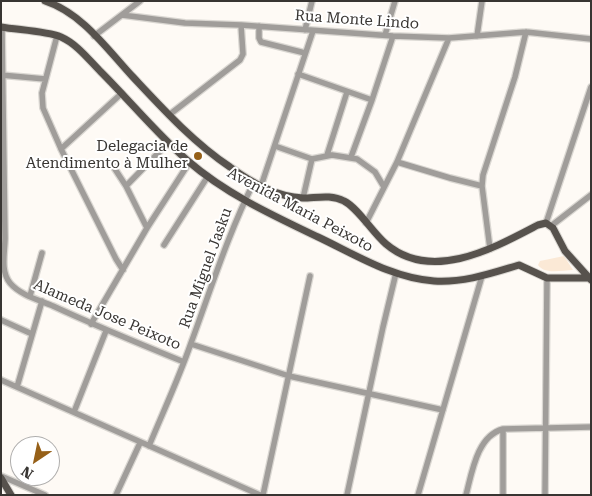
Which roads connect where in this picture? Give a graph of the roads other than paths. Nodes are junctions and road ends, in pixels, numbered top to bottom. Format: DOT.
graph roads {
  1 [pos="140,1"];
  2 [pos="312,1"];
  3 [pos="395,1"];
  4 [pos="482,1"];
  5 [pos="48,2"];
  6 [pos="122,15"];
  7 [pos="241,25"];
  8 [pos="259,26"];
  9 [pos="2,28"];
  10 [pos="304,30"];
  11 [pos="313,31"];
  12 [pos="526,32"];
  13 [pos="385,35"];
  14 [pos="57,36"];
  15 [pos="94,36"];
  16 [pos="393,36"];
  17 [pos="477,36"];
  18 [pos="449,38"];
  19 [pos="591,39"];
  20 [pos="305,54"];
  21 [pos="298,74"];
  22 [pos="2,75"];
  23 [pos="45,79"];
  24 [pos="591,87"];
  25 [pos="347,92"];
  26 [pos="122,93"];
  27 [pos="372,100"];
  28 [pos="169,115"];
  29 [pos="2,138"];
  30 [pos="168,143"];
  31 [pos="275,146"];
  32 [pos="61,148"];
  33 [pos="327,155"];
  34 [pos="351,157"];
  35 [pos="312,159"];
  36 [pos="396,162"];
  37 [pos="111,163"];
  38 [pos="190,163"];
  39 [pos="208,176"];
  40 [pos="3,184"];
  41 [pos="258,184"];
  42 [pos="126,186"];
  43 [pos="482,186"];
  44 [pos="384,187"];
  45 [pos="591,194"];
  46 [pos="303,198"];
  47 [pos="245,200"];
  48 [pos="366,223"];
  49 [pos="548,224"];
  50 [pos="147,228"];
  51 [pos="3,238"];
  52 [pos="164,245"];
  53 [pos="490,249"];
  54 [pos="42,253"];
  55 [pos="123,270"];
  56 [pos="396,273"];
  57 [pos="310,276"];
  58 [pos="482,276"];
  59 [pos="547,278"];
  60 [pos="589,279"];
  61 [pos="30,296"];
  62 [pos="42,301"];
  63 [pos="1,320"];
  64 [pos="91,324"];
  65 [pos="106,332"];
  66 [pos="32,334"];
  67 [pos="191,344"];
  68 [pos="184,362"];
  69 [pos="289,376"];
  70 [pos="1,380"];
  71 [pos="18,387"];
  72 [pos="369,392"];
  73 [pos="443,410"];
  74 [pos="74,412"];
  75 [pos="591,427"];
  76 [pos="545,428"];
  77 [pos="503,429"];
  78 [pos="140,443"];
  79 [pos="149,446"];
  80 [pos="1,477"];
  81 [pos="4,485"];
  82 [pos="11,495"];
  83 [pos="45,495"];
  84 [pos="116,495"];
  85 [pos="262,495"];
  86 [pos="347,495"];
  87 [pos="418,495"];
  88 [pos="466,495"];
  89 [pos="503,495"];
  90 [pos="545,495"];
  1 -- 6 [label="street"];
  2 -- 10 [label="street"];
  3 -- 13 [label="street"];
  4 -- 17 [label="street"];
  5 -- 15 [label="main road"];
  6 -- 7 [label="street, Rua Monte Lindo"];
  6 -- 15 [label="street"];
  7 -- 8 [label="street, Rua Monte Lindo"];
  7 -- 28 [label="street"];
  8 -- 10 [label="street, Rua Monte Lindo"];
  8 -- 20 [label="street"];
  9 -- 14 [label="main road, Avenida Maria Peixoto"];
  9 -- 22 [label="street, Alameda Jose Peixoto"];
  10 -- 11 [label="street, Rua Monte Lindo"];
  11 -- 13 [label="street, Rua Monte Lindo"];
  11 -- 20 [label="street, Rua Miguel Jasku"];
  12 -- 17 [label="street, Rua Monte Lindo"];
  12 -- 19 [label="street, Rua Monte Lindo"];
  12 -- 43 [label="street"];
  13 -- 16 [label="street, Rua Monte Lindo"];
  14 -- 23 [label="street"];
  14 -- 26 [label="main road, Avenida Maria Peixoto"];
  15 -- 28 [label="main road"];
  16 -- 18 [label="street, Rua Monte Lindo"];
  16 -- 27 [label="street"];
  17 -- 18 [label="street, Rua Monte Lindo"];
  18 -- 36 [label="street"];
  20 -- 21 [label="street, Rua Miguel Jasku"];
  21 -- 25 [label="street"];
  21 -- 31 [label="street, Rua Miguel Jasku"];
  22 -- 23 [label="street"];
  22 -- 29 [label="street, Alameda Jose Peixoto"];
  23 -- 32 [label="street"];
  24 -- 49 [label="street"];
  25 -- 27 [label="street"];
  25 -- 33 [label="street"];
  26 -- 30 [label="main road, Avenida Maria Peixoto"];
  26 -- 32 [label="street"];
  27 -- 34 [label="street"];
  28 -- 41 [label="main road"];
  29 -- 40 [label="street, Alameda Jose Peixoto"];
  30 -- 38 [label="main road, Avenida Maria Peixoto"];
  30 -- 42 [label="street"];
  31 -- 35 [label="street"];
  31 -- 41 [label="street, Rua Miguel Jasku"];
  32 -- 55 [label="street"];
  33 -- 34 [label="street"];
  33 -- 35 [label="street"];
  34 -- 44 [label="street"];
  35 -- 46 [label="street"];
  36 -- 43 [label="street"];
  36 -- 44 [label="street"];
  37 -- 42 [label="street"];
  38 -- 39 [label="main road, Avenida Maria Peixoto"];
  38 -- 50 [label="street"];
  39 -- 47 [label="main road, Avenida Maria Peixoto"];
  39 -- 52 [label="street"];
  40 -- 51 [label="street, Alameda Jose Peixoto"];
  41 -- 46 [label="main road"];
  41 -- 47 [label="street, Rua Miguel Jasku"];
  42 -- 50 [label="street"];
  43 -- 53 [label="street"];
  44 -- 48 [label="street"];
  45 -- 49 [label="street"];
  46 -- 48 [label="main road"];
  47 -- 56 [label="main road, Avenida Maria Peixoto"];
  47 -- 67 [label="street, Rua Miguel Jasku"];
  48 -- 53 [label="main road"];
  49 -- 53 [label="main road"];
  49 -- 60 [label="main road"];
  50 -- 55 [label="street"];
  51 -- 61 [label="street, Alameda Jose Peixoto"];
  54 -- 61 [label="street"];
  55 -- 64 [label="street"];
  56 -- 58 [label="main road, Avenida Maria Peixoto"];
  56 -- 72 [label="street"];
  57 -- 69 [label="street"];
  58 -- 59 [label="main road, Avenida Maria Peixoto"];
  58 -- 73 [label="street"];
  59 -- 60 [label="main road"];
  59 -- 76 [label="street"];
  61 -- 62 [label="street, Alameda Jose Peixoto"];
  62 -- 64 [label="street, Alameda Jose Peixoto"];
  62 -- 66 [label="street"];
  63 -- 66 [label="street"];
  64 -- 65 [label="street, Alameda Jose Peixoto"];
  65 -- 68 [label="street, Alameda Jose Peixoto"];
  65 -- 74 [label="street"];
  66 -- 71 [label="street"];
  67 -- 68 [label="street, Rua Miguel Jasku"];
  67 -- 69 [label="street"];
  68 -- 79 [label="street, Rua Miguel Jasku"];
  69 -- 72 [label="street"];
  69 -- 85 [label="street"];
  70 -- 71 [label="street"];
  71 -- 74 [label="street"];
  72 -- 73 [label="street"];
  72 -- 86 [label="street"];
  73 -- 87 [label="street"];
  74 -- 78 [label="street"];
  75 -- 76 [label="street"];
  76 -- 77 [label="street"];
  76 -- 90 [label="street"];
  77 -- 88 [label="street"];
  77 -- 89 [label="street"];
  78 -- 79 [label="street"];
  78 -- 84 [label="street"];
  79 -- 85 [label="street"];
  80 -- 81 [label="main road"];
  80 -- 83 [label="street"];
  81 -- 82 [label="main road"];
}
